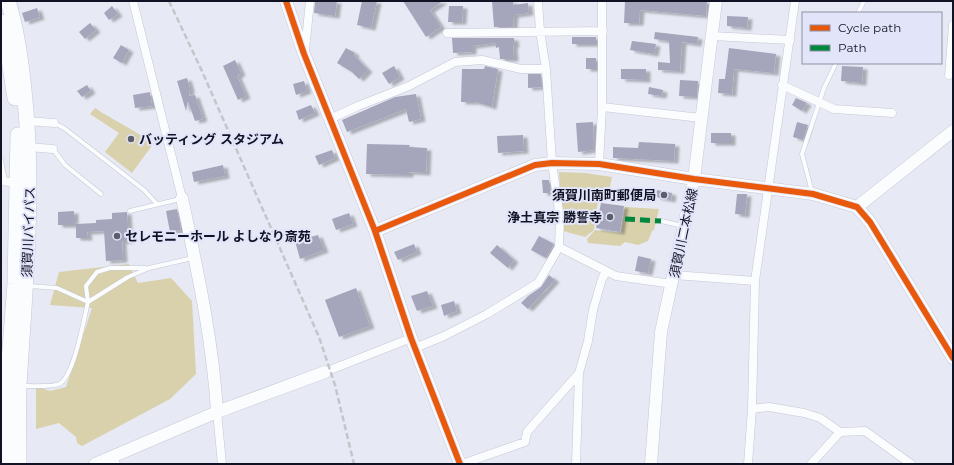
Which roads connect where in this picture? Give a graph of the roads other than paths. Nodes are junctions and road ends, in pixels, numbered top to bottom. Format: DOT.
graph roads {
  1 [pos="8,1"];
  2 [pos="133,1"];
  3 [pos="286,1"];
  4 [pos="310,1"];
  5 [pos="538,1"];
  6 [pos="602,1"];
  7 [pos="716,1"];
  8 [pos="795,1"];
  9 [pos="864,1"];
  10 [pos="858,12"];
  11 [pos="1,22"];
  12 [pos="953,25"];
  13 [pos="540,31"];
  14 [pos="603,31"];
  15 [pos="447,33"];
  16 [pos="712,36"];
  17 [pos="790,40"];
  18 [pos="304,54"];
  19 [pos="836,64"];
  20 [pos="546,68"];
  21 [pos="949,75"];
  22 [pos="782,85"];
  23 [pos="821,103"];
  24 [pos="602,107"];
  25 [pos="892,112"];
  26 [pos="701,118"];
  27 [pos="330,119"];
  28 [pos="28,121"];
  29 [pos="54,123"];
  30 [pos="953,130"];
  31 [pos="28,147"];
  32 [pos="53,149"];
  33 [pos="1,160"];
  34 [pos="552,163"];
  35 [pos="599,164"];
  36 [pos="694,179"];
  37 [pos="14,182"];
  38 [pos="768,189"];
  39 [pos="101,194"];
  40 [pos="812,194"];
  41 [pos="182,198"];
  42 [pos="157,204"];
  43 [pos="857,207"];
  44 [pos="130,211"];
  45 [pos="660,221"];
  46 [pos="685,226"];
  47 [pos="374,231"];
  48 [pos="559,247"];
  49 [pos="195,258"];
  50 [pos="149,268"];
  51 [pos="606,272"];
  52 [pos="673,280"];
  53 [pos="755,281"];
  54 [pos="21,285"];
  55 [pos="88,302"];
  56 [pos="413,343"];
  57 [pos="953,358"];
  58 [pos="4,372"];
  59 [pos="325,372"];
  60 [pos="579,373"];
  61 [pos="19,387"];
  62 [pos="752,409"];
  63 [pos="217,412"];
  64 [pos="8,432"];
  65 [pos="840,432"];
  66 [pos="114,460"];
  67 [pos="12,462"];
  68 [pos="95,464"];
  69 [pos="222,464"];
  70 [pos="461,464"];
  71 [pos="576,464"];
  72 [pos="652,464"];
  73 [pos="748,464"];
  74 [pos="811,464"];
  75 [pos="911,464"];
  1 -- 28 [label="highway, 須賀川バイパス"];
  2 -- 41 [label="street"];
  3 -- 18 [label="street"];
  4 -- 18 [label="street"];
  5 -- 13 [label="street"];
  6 -- 14 [label="street"];
  7 -- 16 [label="street, 須賀川二本松線"];
  8 -- 17 [label="street"];
  9 -- 10 [label="lane"];
  11 -- 37 [label="highway, 須賀川バイパス"];
  12 -- 21 [label="street"];
  13 -- 14 [label="street"];
  13 -- 15 [label="street"];
  13 -- 20 [label="street"];
  14 -- 24 [label="street"];
  16 -- 17 [label="street"];
  16 -- 26 [label="street, 須賀川二本松線"];
  17 -- 22 [label="street"];
  18 -- 27 [label="street"];
  19 -- 23 [label="lane"];
  20 -- 27 [label="street"];
  20 -- 34 [label="street"];
  22 -- 23 [label="street"];
  22 -- 38 [label="street"];
  23 -- 25 [label="street"];
  23 -- 40 [label="lane"];
  24 -- 26 [label="street"];
  24 -- 35 [label="street"];
  26 -- 36 [label="street, 須賀川二本松線"];
  27 -- 47 [label="street"];
  28 -- 29 [label="street"];
  28 -- 31 [label="highway, 須賀川バイパス"];
  29 -- 42 [label="lane"];
  30 -- 43 [label="street"];
  31 -- 32 [label="street"];
  31 -- 37 [label="highway, 須賀川バイパス"];
  32 -- 39 [label="lane"];
  33 -- 37 [label="lane"];
  34 -- 35 [label="street"];
  34 -- 47 [label="street"];
  34 -- 48 [label="street"];
  35 -- 36 [label="street"];
  36 -- 38 [label="street"];
  36 -- 46 [label="street, 須賀川二本松線"];
  37 -- 54 [label="highway, 須賀川バイパス"];
  38 -- 40 [label="street"];
  38 -- 53 [label="street"];
  40 -- 43 [label="street"];
  41 -- 42 [label="lane"];
  41 -- 49 [label="street"];
  42 -- 44 [label="lane"];
  43 -- 57 [label="street"];
  45 -- 46 [label="lane"];
  46 -- 52 [label="street, 須賀川二本松線"];
  47 -- 56 [label="street"];
  48 -- 51 [label="street"];
  48 -- 56 [label="street"];
  49 -- 50 [label="lane"];
  49 -- 63 [label="street"];
  50 -- 55 [label="lane"];
  50 -- 55 [label="lane"];
  51 -- 52 [label="street"];
  51 -- 60 [label="street"];
  52 -- 53 [label="street"];
  52 -- 72 [label="street, 須賀川二本松線"];
  53 -- 62 [label="street"];
  54 -- 55 [label="lane"];
  54 -- 58 [label="highway, 須賀川バイパス"];
  54 -- 61 [label="highway, 須賀川バイパス"];
  55 -- 61 [label="lane"];
  56 -- 59 [label="street"];
  56 -- 70 [label="street"];
  58 -- 64 [label="highway, 須賀川バイパス"];
  59 -- 63 [label="street"];
  60 -- 70 [label="street"];
  60 -- 71 [label="street"];
  61 -- 64 [label="highway, 須賀川バイパス"];
  62 -- 65 [label="street"];
  62 -- 73 [label="street"];
  63 -- 66 [label="street"];
  63 -- 69 [label="street"];
  64 -- 67 [label="highway, 須賀川バイパス"];
  65 -- 74 [label="street"];
  65 -- 75 [label="street"];
  66 -- 68 [label="street"];
}
